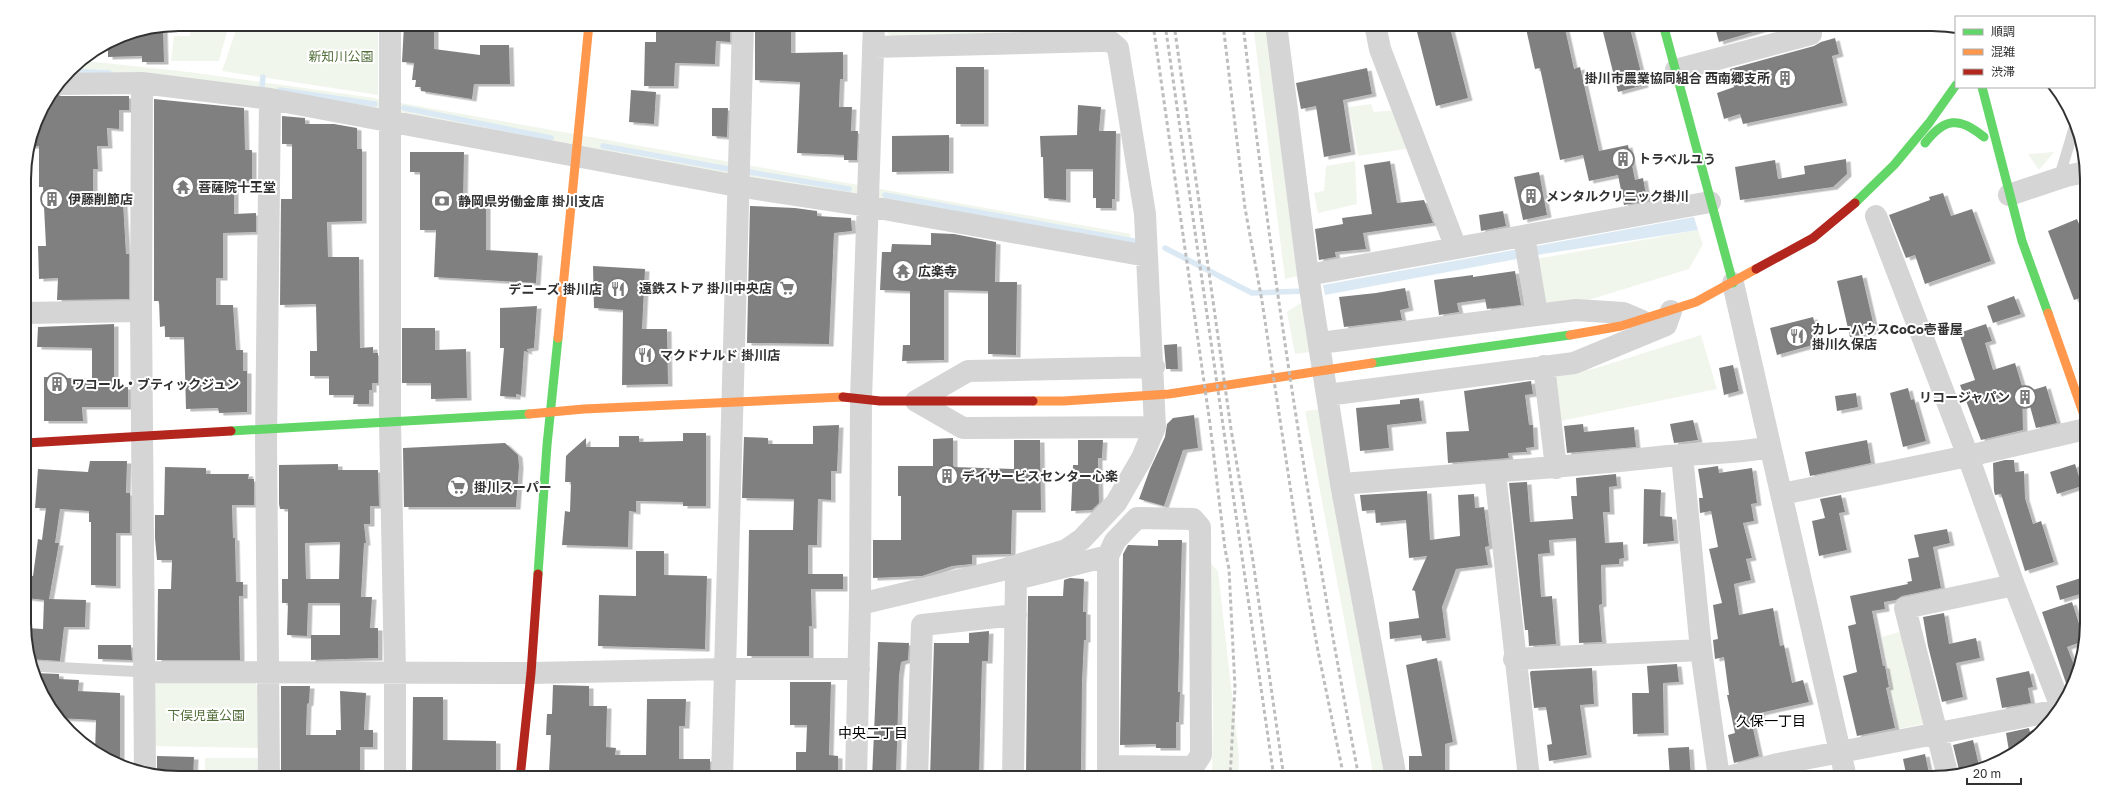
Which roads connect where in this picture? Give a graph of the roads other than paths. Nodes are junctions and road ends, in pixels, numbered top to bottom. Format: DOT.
graph roads {
  1 [pos="390,31"];
  2 [pos="588,31"];
  3 [pos="743,31"];
  4 [pos="874,31"];
  5 [pos="1277,31"];
  6 [pos="1376,31"];
  7 [pos="1665,31"];
  8 [pos="1811,31"];
  9 [pos="873,47"];
  10 [pos="1676,70"];
  11 [pos="142,83"];
  12 [pos="66,84"];
  13 [pos="1955,86"];
  14 [pos="1979,88"];
  15 [pos="1982,88"];
  16 [pos="270,98"];
  17 [pos="391,120"];
  18 [pos="2073,133"];
  19 [pos="576,155"];
  20 [pos="2080,173"];
  21 [pos="2059,178"];
  22 [pos="737,186"];
  23 [pos="2004,200"];
  24 [pos="1710,202"];
  25 [pos="1855,203"];
  26 [pos="867,206"];
  27 [pos="1876,216"];
  28 [pos="2020,236"];
  29 [pos="1147,248"];
  30 [pos="1456,248"];
  31 [pos="1526,248"];
  32 [pos="1733,284"];
  33 [pos="1310,286"];
  34 [pos="141,311"];
  35 [pos="1671,311"];
  36 [pos="31,312"];
  37 [pos="1537,314"];
  38 [pos="1642,320"];
  39 [pos="1320,347"];
  40 [pos="1544,366"];
  41 [pos="1154,373"];
  42 [pos="1327,392"];
  43 [pos="861,399"];
  44 [pos="732,401"];
  45 [pos="916,401"];
  46 [pos="2080,404"];
  47 [pos="550,412"];
  48 [pos="390,422"];
  49 [pos="1155,422"];
  50 [pos="266,429"];
  51 [pos="2080,430"];
  52 [pos="142,435"];
  53 [pos="31,443"];
  54 [pos="1770,447"];
  55 [pos="1682,455"];
  56 [pos="1968,456"];
  57 [pos="1556,468"];
  58 [pos="1495,472"];
  59 [pos="1341,484"];
  60 [pos="1782,494"];
  61 [pos="1108,556"];
  62 [pos="2014,585"];
  63 [pos="860,604"];
  64 [pos="1016,615"];
  65 [pos="1701,650"];
  66 [pos="1514,659"];
  67 [pos="38,666"];
  68 [pos="726,669"];
  69 [pos="859,669"];
  70 [pos="145,672"];
  71 [pos="395,673"];
  72 [pos="531,673"];
  73 [pos="269,674"];
  74 [pos="2058,700"];
  75 [pos="2050,712"];
  76 [pos="1937,733"];
  77 [pos="1840,752"];
  78 [pos="145,767"];
  79 [pos="269,771"];
  80 [pos="395,771"];
  81 [pos="521,771"];
  82 [pos="722,771"];
  83 [pos="856,771"];
  84 [pos="917,771"];
  85 [pos="1013,771"];
  86 [pos="1108,771"];
  87 [pos="1125,771"];
  88 [pos="1395,771"];
  89 [pos="1527,771"];
  90 [pos="1718,771"];
  91 [pos="1751,771"];
  92 [pos="1844,771"];
  93 [pos="1946,771"];
  1 -- 17 [label="street"];
  2 -- 19 [label="street"];
  3 -- 22 [label="street"];
  4 -- 9 [label="street"];
  5 -- 33 [label="street"];
  6 -- 30 [label="street"];
  7 -- 10 [label="street"];
  8 -- 10 [label="street"];
  9 -- 26 [label="street"];
  9 -- 29 [label="street"];
  10 -- 24 [label="street"];
  11 -- 12 [label="street"];
  11 -- 16 [label="street"];
  11 -- 34 [label="street"];
  13 -- 25 [label="street"];
  14 -- 25 [label="street"];
  15 -- 23 [label="street"];
  16 -- 17 [label="street"];
  16 -- 50 [label="street"];
  17 -- 19 [label="street"];
  17 -- 48 [label="street"];
  18 -- 21 [label="lane"];
  19 -- 22 [label="street"];
  19 -- 47 [label="street"];
  20 -- 21 [label="street"];
  21 -- 23 [label="street"];
  22 -- 26 [label="street"];
  22 -- 44 [label="street"];
  23 -- 28 [label="street"];
  23 -- 28 [label="street"];
  24 -- 31 [label="street"];
  24 -- 32 [label="street"];
  25 -- 32 [label="street"];
  26 -- 29 [label="street"];
  26 -- 43 [label="street"];
  27 -- 56 [label="street"];
  28 -- 46 [label="street"];
  29 -- 41 [label="street"];
  30 -- 31 [label="street"];
  30 -- 33 [label="street"];
  31 -- 37 [label="street"];
  32 -- 35 [label="street"];
  32 -- 54 [label="street"];
  33 -- 39 [label="street"];
  34 -- 36 [label="street"];
  34 -- 52 [label="street"];
  35 -- 38 [label="street"];
  35 -- 40 [label="street"];
  37 -- 38 [label="street"];
  37 -- 39 [label="street"];
  38 -- 45 [label="street"];
  39 -- 42 [label="street"];
  40 -- 42 [label="street"];
  40 -- 57 [label="street"];
  41 -- 45 [label="street"];
  41 -- 49 [label="street"];
  42 -- 59 [label="street"];
  43 -- 44 [label="street"];
  43 -- 45 [label="street"];
  43 -- 63 [label="street"];
  44 -- 47 [label="street"];
  44 -- 68 [label="street"];
  45 -- 49 [label="street"];
  47 -- 48 [label="street"];
  47 -- 72 [label="street"];
  48 -- 50 [label="street"];
  48 -- 71 [label="street"];
  49 -- 63 [label="street"];
  50 -- 52 [label="street"];
  50 -- 73 [label="street"];
  51 -- 56 [label="street"];
  52 -- 53 [label="street"];
  52 -- 70 [label="street"];
  54 -- 55 [label="street"];
  54 -- 60 [label="street"];
  55 -- 57 [label="street"];
  55 -- 65 [label="street"];
  56 -- 60 [label="street"];
  56 -- 62 [label="street"];
  57 -- 58 [label="street"];
  58 -- 59 [label="street"];
  58 -- 66 [label="street"];
  59 -- 88 [label="street"];
  60 -- 77 [label="street"];
  61 -- 64 [label="street"];
  61 -- 86 [label="street"];
  61 -- 87 [label="street"];
  62 -- 74 [label="street"];
  62 -- 76 [label="street"];
  63 -- 69 [label="street"];
  64 -- 84 [label="street"];
  64 -- 85 [label="street"];
  65 -- 66 [label="street"];
  65 -- 90 [label="street"];
  66 -- 89 [label="street"];
  67 -- 70 [label="lane"];
  68 -- 69 [label="street"];
  68 -- 72 [label="street"];
  68 -- 82 [label="street"];
  69 -- 83 [label="street"];
  70 -- 73 [label="street"];
  70 -- 78 [label="street"];
  71 -- 72 [label="street"];
  71 -- 73 [label="street"];
  71 -- 80 [label="street"];
  72 -- 81 [label="street"];
  73 -- 79 [label="street"];
  75 -- 76 [label="street"];
  76 -- 77 [label="street"];
  76 -- 93 [label="street"];
  77 -- 91 [label="street"];
  77 -- 92 [label="street"];
}
